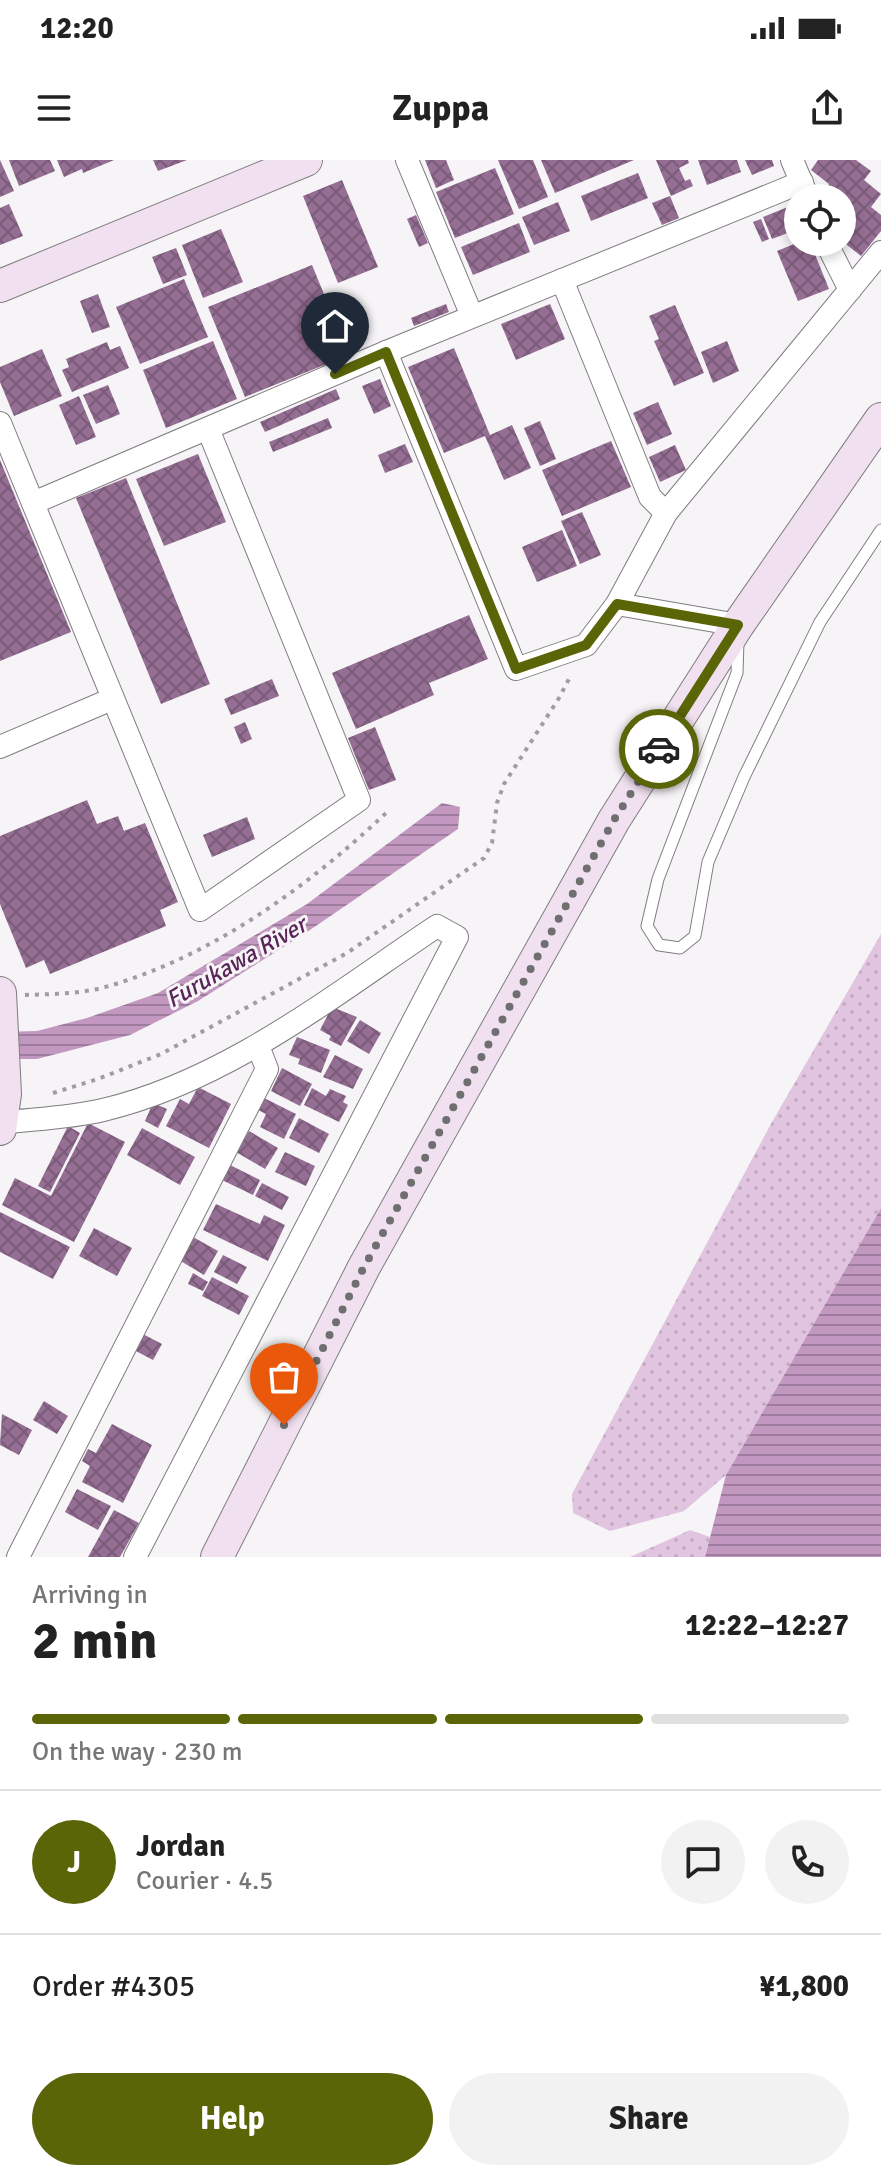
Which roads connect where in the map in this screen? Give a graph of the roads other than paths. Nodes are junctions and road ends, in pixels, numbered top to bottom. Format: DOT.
graph roads {
  1 [pos="306,160"];
  2 [pos="407,160"];
  3 [pos="792,160"];
  4 [pos="802,184"];
  5 [pos="784,198"];
  6 [pos="881,252"];
  7 [pos="833,256"];
  8 [pos="562,280"];
  9 [pos="0,286"];
  10 [pos="850,290"];
  11 [pos="472,316"];
  12 [pos="386,352"];
  13 [pos="881,419"];
  14 [pos="0,423"];
  15 [pos="208,429"];
  16 [pos="33,503"];
  17 [pos="666,513"];
  18 [pos="881,530"];
  19 [pos="617,604"];
  20 [pos="738,625"];
  21 [pos="112,699"];
  22 [pos="0,747"];
  23 [pos="1,999"];
  24 [pos="258,1046"];
  25 [pos="2,1117"];
  26 [pos="18,1557"];
  27 [pos="135,1557"];
  28 [pos="217,1557"];
  1 -- 9 [label="street"];
  2 -- 11 [label="street"];
  3 -- 4 [label="street"];
  5 -- 8 [label="street"];
  6 -- 10 [label="street"];
  7 -- 10 [label="street"];
  8 -- 11 [label="street"];
  8 -- 17 [label="street"];
  10 -- 17 [label="street"];
  11 -- 12 [label="street"];
  12 -- 15 [label="street"];
  12 -- 19 [label="street"];
  13 -- 20 [label="street"];
  14 -- 16 [label="street"];
  15 -- 16 [label="street"];
  15 -- 21 [label="street"];
  16 -- 21 [label="street"];
  17 -- 19 [label="street"];
  18 -- 20 [label="lane"];
  19 -- 20 [label="street"];
  20 -- 28 [label="street"];
  21 -- 22 [label="street"];
  23 -- 25 [label="street"];
  24 -- 25 [label="street"];
  24 -- 26 [label="street"];
  24 -- 27 [label="street"];
}
